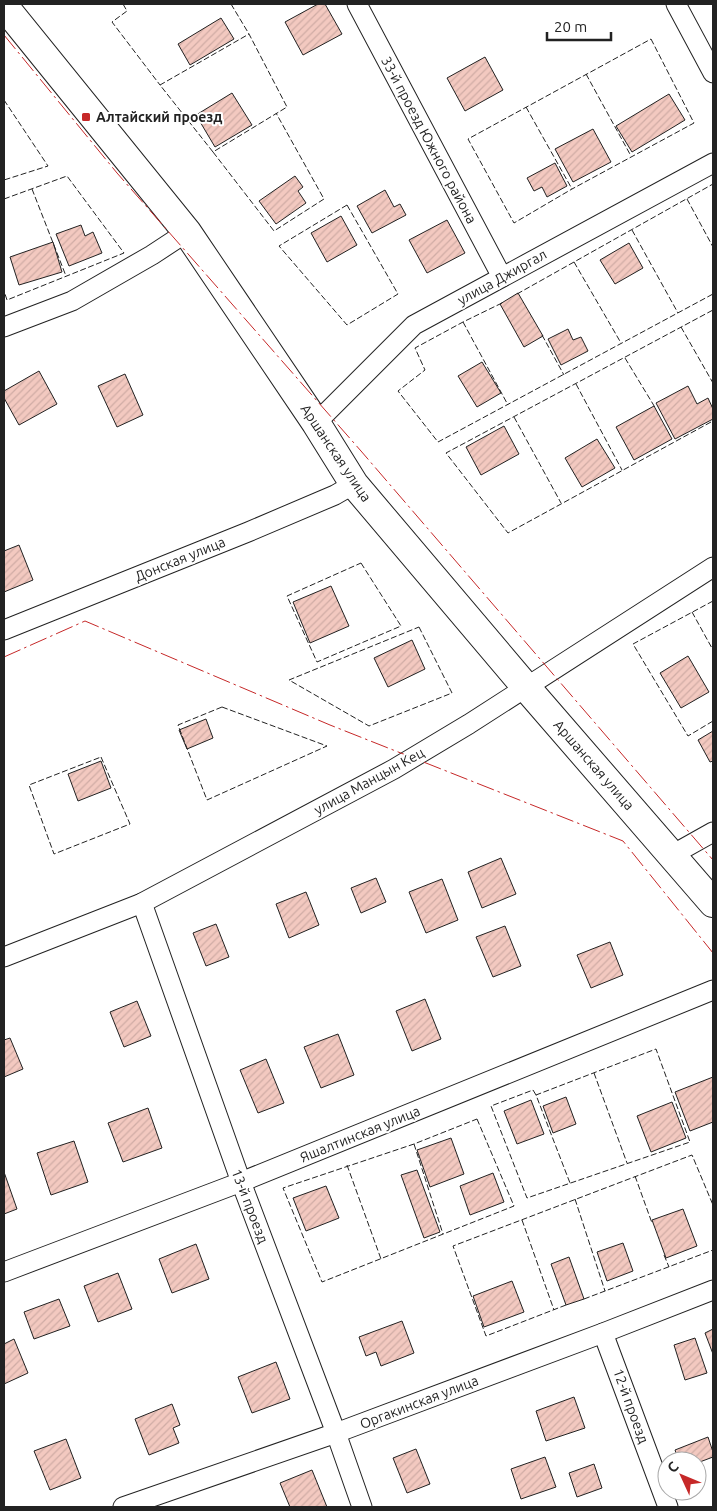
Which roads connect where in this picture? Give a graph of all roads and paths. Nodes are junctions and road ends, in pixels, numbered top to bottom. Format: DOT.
graph roads {
  1 [pos="357,4"];
  2 [pos="676,4"];
  3 [pos="5,5"];
  4 [pos="713,73"];
  5 [pos="713,163"];
  6 [pos="187,232"];
  7 [pos="502,277"];
  8 [pos="4,327"];
  9 [pos="316,423"];
  10 [pos="354,484"];
  11 [pos="713,567"];
  12 [pos="4,630"];
  13 [pos="525,686"];
  14 [pos="713,832"];
  15 [pos="672,855"];
  16 [pos="142,903"];
  17 [pos="713,903"];
  18 [pos="4,957"];
  19 [pos="713,990"];
  20 [pos="241,1182"];
  21 [pos="4,1272"];
  22 [pos="713,1290"];
  23 [pos="604,1333"];
  24 [pos="336,1433"];
  25 [pos="123,1507"];
  26 [pos="362,1507"];
  27 [pos="668,1507"];
  1 -- 7 [label="street, 33-й проезд Южного района"];
  2 -- 4 [label="street"];
  3 -- 6 [label="street, Аршанская улица"];
  5 -- 7 [label="street, улица Джиргал"];
  6 -- 8 [label="street"];
  6 -- 9 [label="street, Аршанская улица"];
  7 -- 9 [label="street, улица Джиргал"];
  9 -- 10 [label="street, Аршанская улица"];
  10 -- 12 [label="street, Донская улица"];
  10 -- 13 [label="street, Аршанская улица"];
  11 -- 13 [label="street, улица Манцын Кец"];
  13 -- 15 [label="street, Аршанская улица"];
  13 -- 16 [label="street, улица Манцын Кец"];
  14 -- 15 [label="street"];
  15 -- 17 [label="street, Аршанская улица"];
  16 -- 18 [label="street, улица Манцын Кец"];
  16 -- 20 [label="street, 13-й проезд"];
  19 -- 20 [label="street, Яшалтинская улица"];
  20 -- 21 [label="street, Яшалтинская улица"];
  20 -- 24 [label="street, 13-й проезд"];
  22 -- 23 [label="street, Оргакинская улица"];
  23 -- 24 [label="street, Оргакинская улица"];
  23 -- 27 [label="street, 12-й проезд"];
  24 -- 25 [label="street, Оргакинская улица"];
  24 -- 26 [label="street, 13-й проезд"];
}
